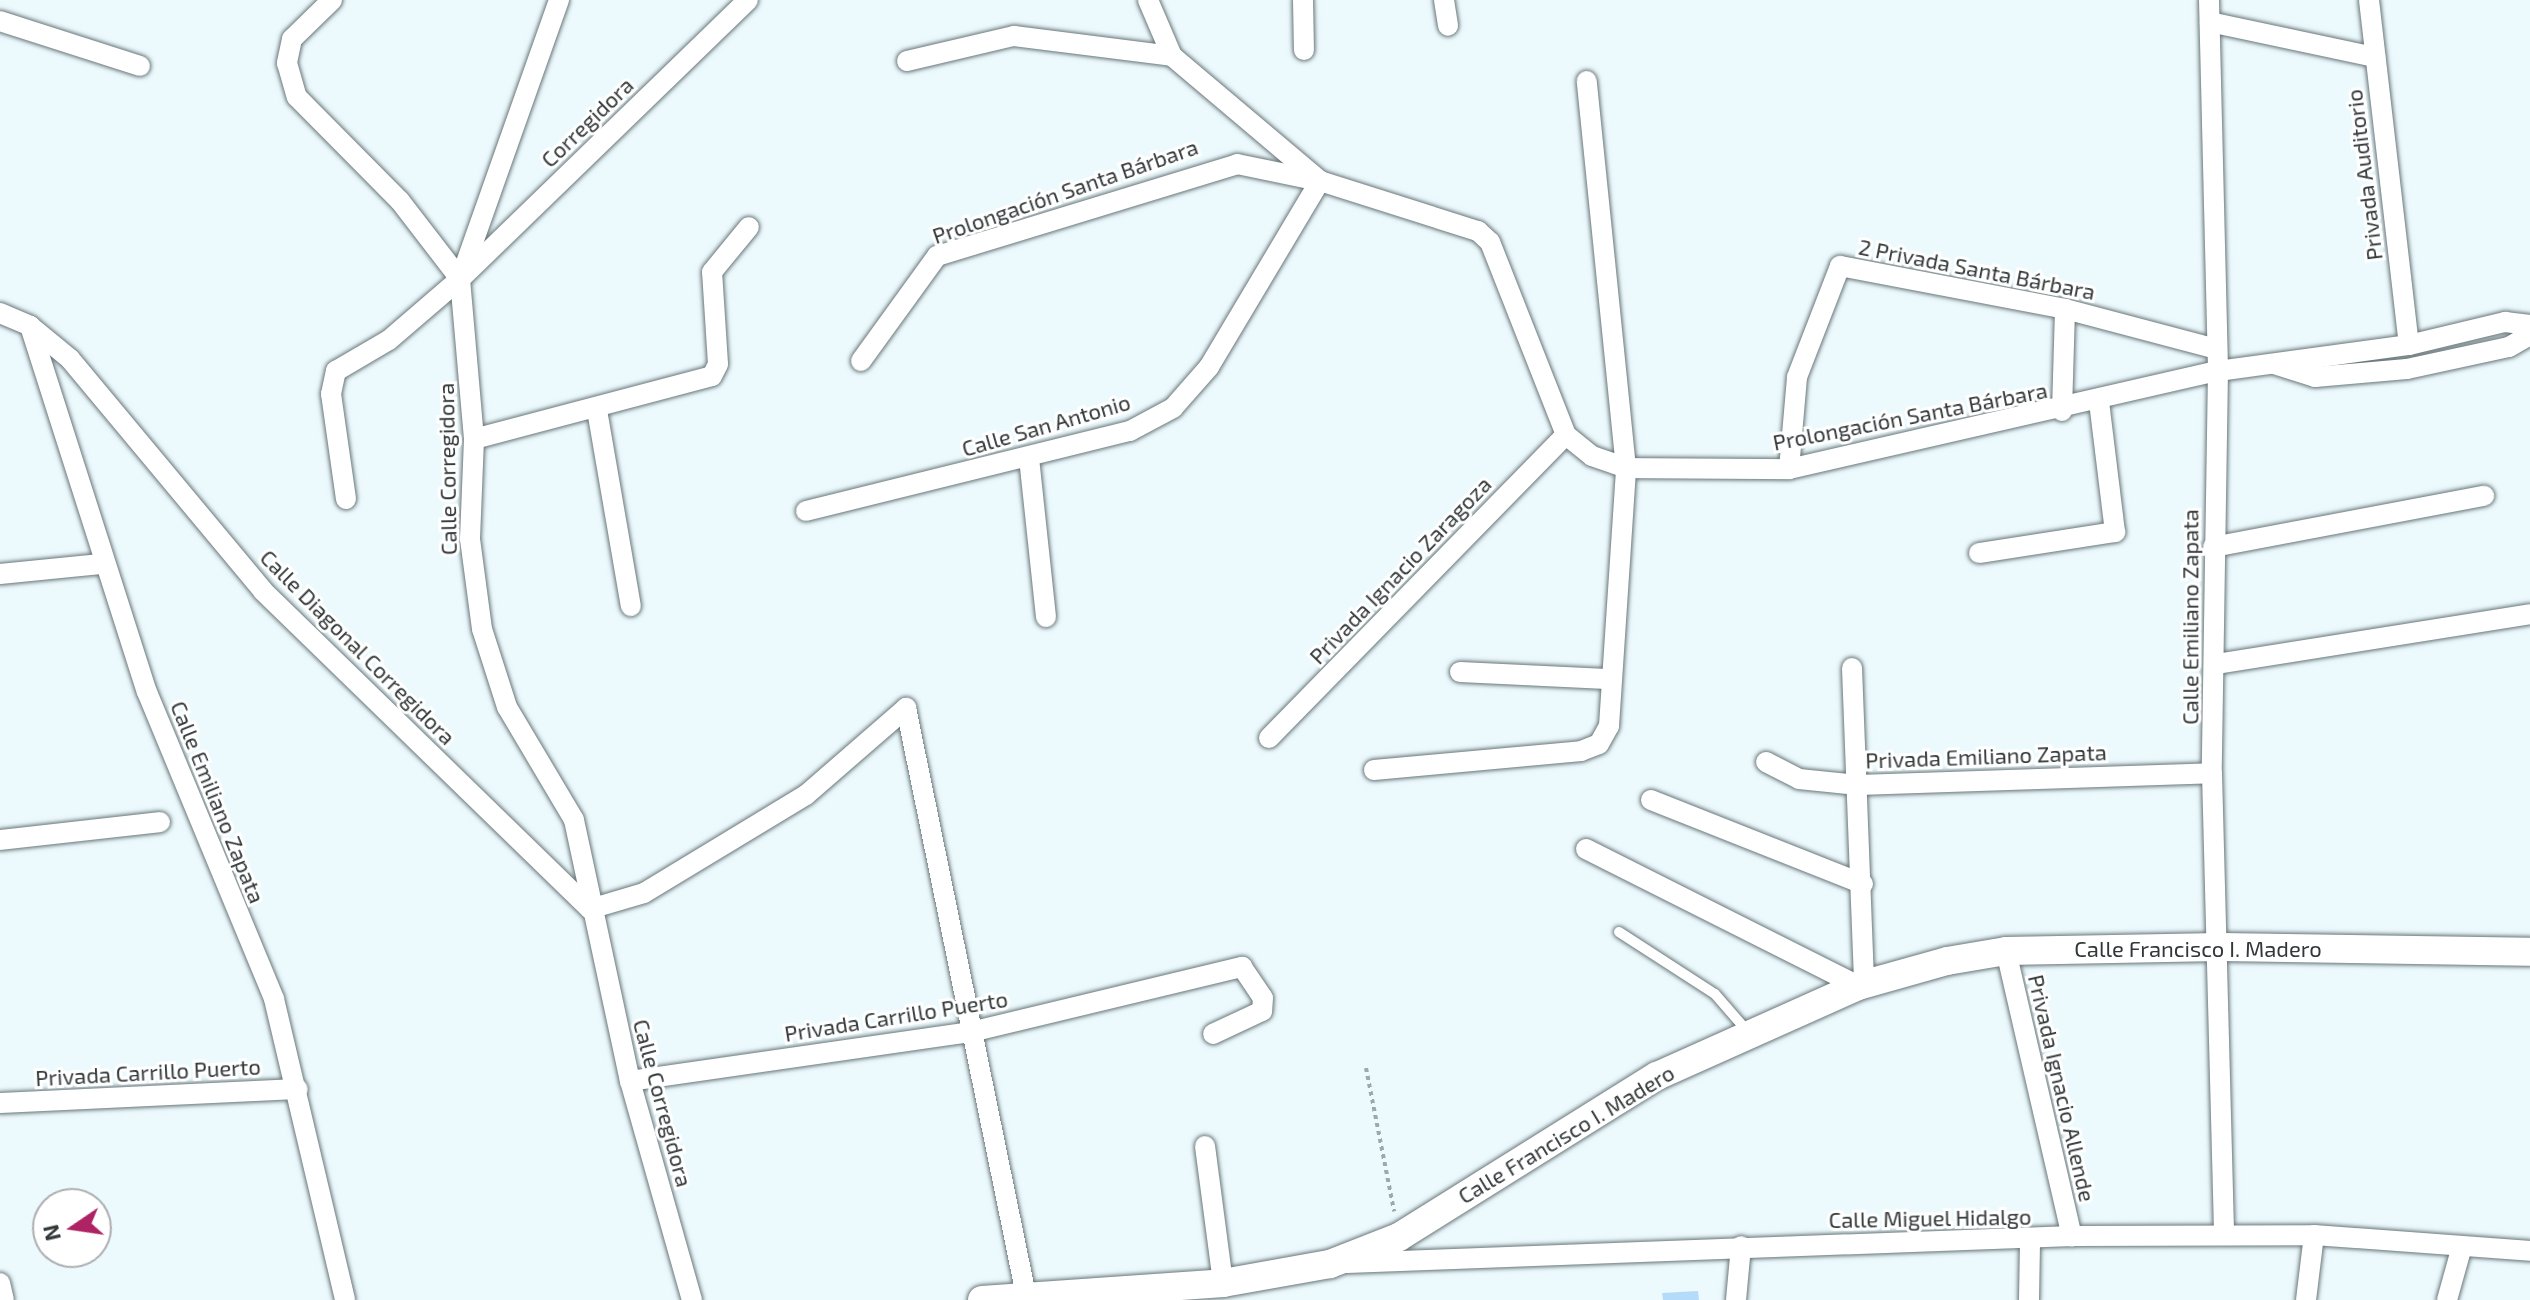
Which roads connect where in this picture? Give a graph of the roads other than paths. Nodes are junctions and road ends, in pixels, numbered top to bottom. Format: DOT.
graph roads {
  1 [pos="332,0"];
  2 [pos="559,0"];
  3 [pos="748,0"];
  4 [pos="1148,0"];
  5 [pos="1303,0"];
  6 [pos="1444,0"];
  7 [pos="2209,0"];
  8 [pos="2369,0"];
  9 [pos="0,21"];
  10 [pos="2210,22"];
  11 [pos="1448,26"];
  12 [pos="1304,50"];
  13 [pos="1172,56"];
  14 [pos="2375,57"];
  15 [pos="907,61"];
  16 [pos="140,66"];
  17 [pos="1587,81"];
  18 [pos="1320,181"];
  19 [pos="749,227"];
  20 [pos="460,279"];
  21 [pos="2065,309"];
  22 [pos="0,313"];
  23 [pos="2530,325"];
  24 [pos="30,326"];
  25 [pos="2530,335"];
  26 [pos="2409,345"];
  27 [pos="2216,349"];
  28 [pos="861,361"];
  29 [pos="2274,364"];
  30 [pos="2218,371"];
  31 [pos="2099,401"];
  32 [pos="597,410"];
  33 [pos="2062,411"];
  34 [pos="1566,435"];
  35 [pos="474,439"];
  36 [pos="1029,458"];
  37 [pos="1626,468"];
  38 [pos="1789,469"];
  39 [pos="2484,496"];
  40 [pos="346,499"];
  41 [pos="806,511"];
  42 [pos="2213,547"];
  43 [pos="1979,553"];
  44 [pos="101,564"];
  45 [pos="0,574"];
  46 [pos="631,606"];
  47 [pos="2530,614"];
  48 [pos="1046,617"];
  49 [pos="2216,664"];
  50 [pos="1852,668"];
  51 [pos="1460,672"];
  52 [pos="1607,679"];
  53 [pos="1269,738"];
  54 [pos="1766,762"];
  55 [pos="1374,770"];
  56 [pos="2212,773"];
  57 [pos="1858,785"];
  58 [pos="1651,800"];
  59 [pos="160,822"];
  60 [pos="0,840"];
  61 [pos="1586,849"];
  62 [pos="1863,884"];
  63 [pos="590,909"];
  64 [pos="1619,932"];
  65 [pos="2220,947"];
  66 [pos="2006,951"];
  67 [pos="2530,952"];
  68 [pos="1861,985"];
  69 [pos="975,1031"];
  70 [pos="1748,1032"];
  71 [pos="1213,1034"];
  72 [pos="630,1081"];
  73 [pos="298,1089"];
  74 [pos="0,1103"];
  75 [pos="1205,1146"];
  76 [pos="2224,1235"];
  77 [pos="2314,1235"];
  78 [pos="2072,1236"];
  79 [pos="2030,1240"];
  80 [pos="1741,1246"];
  81 [pos="2461,1250"];
  82 [pos="2530,1251"];
  83 [pos="1330,1264"];
  84 [pos="0,1283"];
  85 [pos="1223,1283"];
  86 [pos="1027,1299"];
  87 [pos="4,1300"];
  88 [pos="345,1300"];
  89 [pos="692,1300"];
  90 [pos="982,1300"];
  91 [pos="1736,1300"];
  92 [pos="2029,1300"];
  93 [pos="2306,1300"];
  94 [pos="2447,1300"];
  1 -- 20 [label="street"];
  2 -- 20 [label="street, Calle Corregidora"];
  3 -- 20 [label="street, Corregidora"];
  4 -- 13 [label="street"];
  5 -- 12 [label="street"];
  6 -- 11 [label="street"];
  7 -- 10 [label="street, Calle Emiliano Zapata"];
  8 -- 14 [label="street, Privada Auditorio"];
  9 -- 16 [label="street"];
  10 -- 14 [label="street"];
  10 -- 27 [label="street, Calle Emiliano Zapata"];
  13 -- 15 [label="street"];
  13 -- 18 [label="street"];
  14 -- 26 [label="street, Privada Auditorio"];
  17 -- 37 [label="street"];
  18 -- 28 [label="street, Prolongación Santa Bárbara"];
  18 -- 34 [label="street, Prolongación Santa Bárbara"];
  18 -- 36 [label="street, Calle San Antonio"];
  19 -- 32 [label="street"];
  20 -- 35 [label="street, Calle Corregidora"];
  20 -- 40 [label="street, Corregidora"];
  21 -- 27 [label="street, 2 Privada Santa Bárbara"];
  21 -- 33 [label="street"];
  21 -- 38 [label="street, 2 Privada Santa Bárbara"];
  22 -- 24 [label="street, Calle Diagonal Corregidora"];
  23 -- 26 [label="street, Prolongación Santa Bárbara"];
  24 -- 44 [label="street, Calle Emiliano Zapata"];
  24 -- 63 [label="street, Calle Diagonal Corregidora"];
  25 -- 29 [label="street, Prolongación Santa Bárbara"];
  26 -- 29 [label="street, Prolongación Santa Bárbara"];
  27 -- 30 [label="street, Calle Emiliano Zapata"];
  29 -- 30 [label="street, Prolongación Santa Bárbara"];
  30 -- 31 [label="street, Prolongación Santa Bárbara"];
  30 -- 42 [label="street, Calle Emiliano Zapata"];
  31 -- 33 [label="street, Prolongación Santa Bárbara"];
  31 -- 43 [label="street"];
  32 -- 35 [label="street"];
  32 -- 46 [label="street"];
  33 -- 38 [label="street, Prolongación Santa Bárbara"];
  34 -- 37 [label="street, Prolongación Santa Bárbara"];
  34 -- 53 [label="street, Privada Ignacio Zaragoza"];
  35 -- 63 [label="street, Calle Corregidora"];
  36 -- 41 [label="street, Calle San Antonio"];
  36 -- 48 [label="street"];
  37 -- 38 [label="street, Prolongación Santa Bárbara"];
  37 -- 52 [label="street"];
  39 -- 42 [label="street"];
  42 -- 49 [label="street, Calle Emiliano Zapata"];
  44 -- 45 [label="street"];
  44 -- 73 [label="street, Calle Emiliano Zapata"];
  47 -- 49 [label="street"];
  49 -- 56 [label="street, Calle Emiliano Zapata"];
  50 -- 57 [label="street"];
  51 -- 52 [label="street"];
  52 -- 55 [label="street"];
  54 -- 57 [label="street, Privada Emiliano Zapata"];
  56 -- 57 [label="street, Privada Emiliano Zapata"];
  56 -- 65 [label="street, Calle Emiliano Zapata"];
  57 -- 62 [label="street"];
  58 -- 62 [label="street"];
  59 -- 60 [label="street"];
  61 -- 68 [label="street"];
  62 -- 68 [label="street"];
  63 -- 69 [label="street"];
  63 -- 72 [label="street, Calle Corregidora"];
  64 -- 70 [label="lane"];
  65 -- 66 [label="street, Calle Francisco I. Madero"];
  65 -- 67 [label="street, Calle Francisco I. Madero"];
  65 -- 76 [label="street, Calle Emiliano Zapata"];
  66 -- 68 [label="street, Calle Francisco I. Madero"];
  66 -- 78 [label="street, Privada Ignacio Allende"];
  68 -- 70 [label="street, Calle Francisco I. Madero"];
  69 -- 71 [label="street, Privada Carrillo Puerto"];
  69 -- 72 [label="street, Privada Carrillo Puerto"];
  69 -- 86 [label="street"];
  70 -- 83 [label="street, Calle Francisco I. Madero"];
  72 -- 89 [label="street, Calle Corregidora"];
  73 -- 74 [label="street, Privada Carrillo Puerto"];
  73 -- 88 [label="street, Calle Emiliano Zapata"];
  75 -- 85 [label="street"];
  76 -- 77 [label="street, Calle Miguel Hidalgo"];
  76 -- 78 [label="street, Calle Miguel Hidalgo"];
  77 -- 81 [label="street, Calle Miguel Hidalgo"];
  77 -- 93 [label="street"];
  78 -- 79 [label="street, Calle Miguel Hidalgo"];
  79 -- 80 [label="street, Calle Miguel Hidalgo"];
  79 -- 92 [label="street"];
  80 -- 83 [label="street, Calle Miguel Hidalgo"];
  80 -- 91 [label="street"];
  81 -- 82 [label="street, Calle Miguel Hidalgo"];
  81 -- 94 [label="street"];
  83 -- 85 [label="street, Calle Francisco I. Madero"];
  84 -- 87 [label="street"];
  85 -- 86 [label="street, Calle Francisco I. Madero"];
  86 -- 90 [label="street, Calle Francisco I. Madero"];
}
